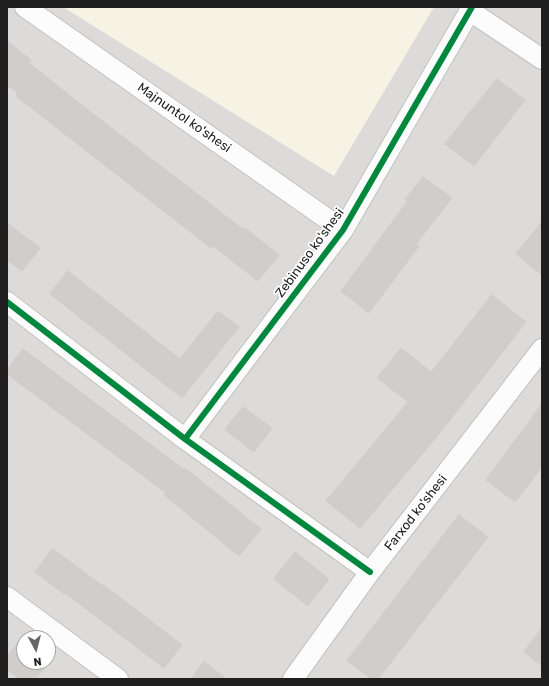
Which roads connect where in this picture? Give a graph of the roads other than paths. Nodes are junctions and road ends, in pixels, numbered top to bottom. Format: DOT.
graph roads {
  1 [pos="26,7"];
  2 [pos="471,9"];
  3 [pos="542,59"];
  4 [pos="343,230"];
  5 [pos="7,302"];
  6 [pos="542,349"];
  7 [pos="185,439"];
  8 [pos="370,572"];
  9 [pos="7,597"];
  10 [pos="118,679"];
  11 [pos="293,679"];
  1 -- 4 [label="street, Majnuntol ko'shesi"];
  2 -- 3 [label="street"];
  2 -- 4 [label="street, Zebinuso ko'shesi"];
  4 -- 7 [label="street, Zebinuso ko'shesi"];
  5 -- 7 [label="street"];
  6 -- 8 [label="street, Farxod ko'shesi"];
  7 -- 8 [label="street"];
  8 -- 11 [label="street, Farxod ko'shesi"];
  9 -- 10 [label="street"];
}
